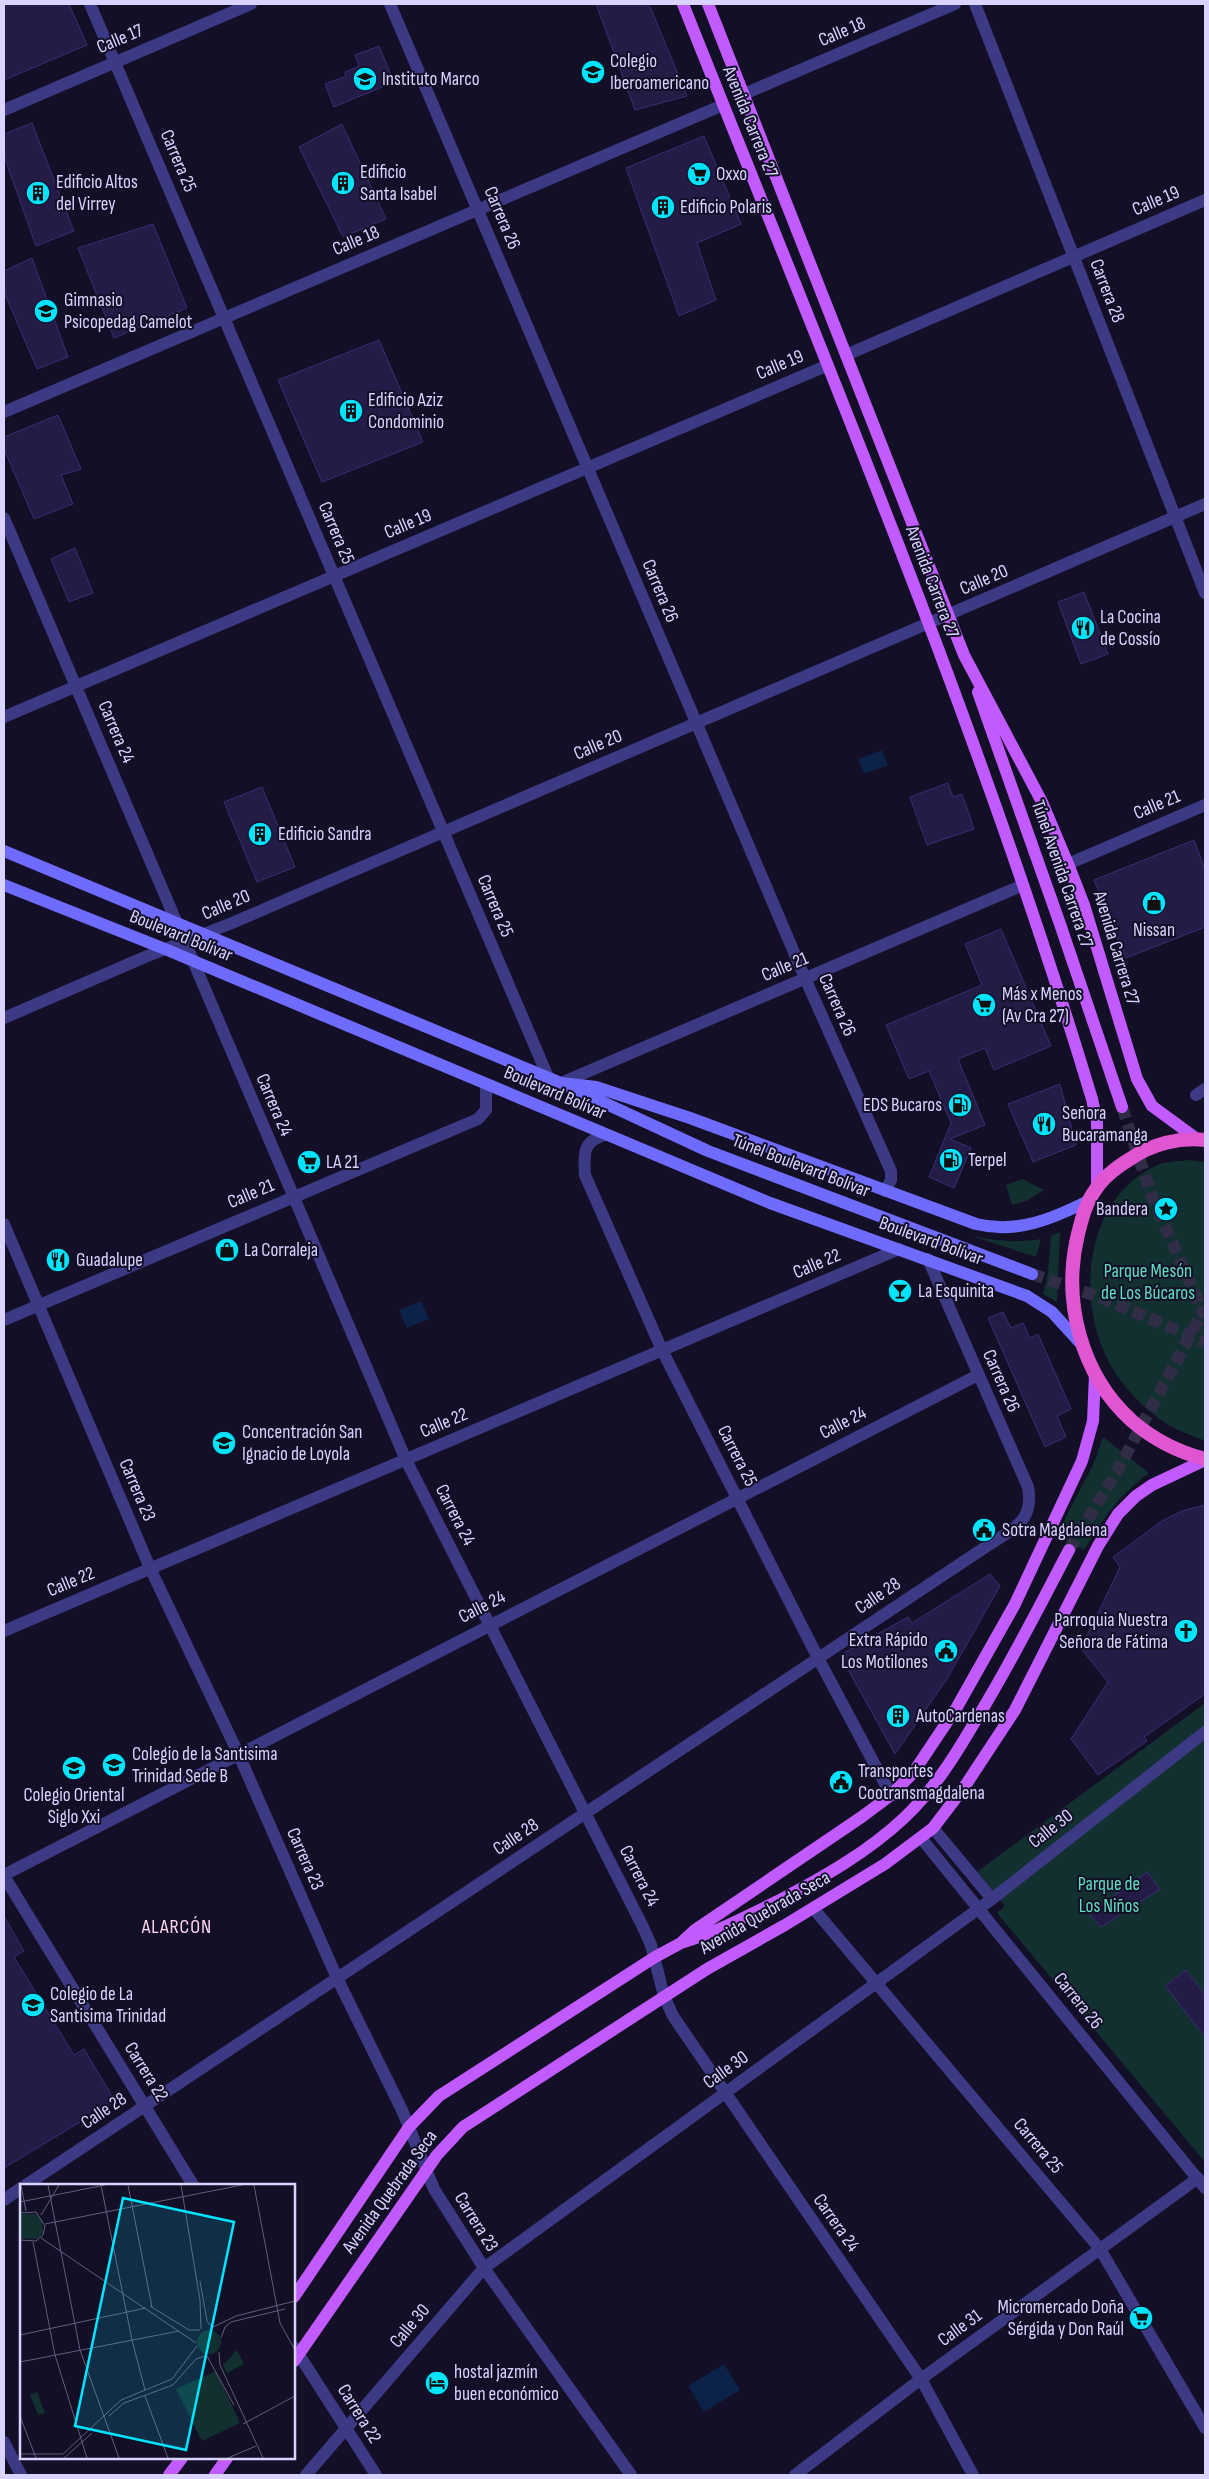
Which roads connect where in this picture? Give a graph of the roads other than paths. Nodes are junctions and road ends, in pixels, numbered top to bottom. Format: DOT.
graph roads {
  1 [pos="90,4"];
  2 [pos="251,4"];
  3 [pos="390,4"];
  4 [pos="684,4"];
  5 [pos="708,4"];
  6 [pos="955,4"];
  7 [pos="975,4"];
  8 [pos="115,62"];
  9 [pos="744,94"];
  10 [pos="723,105"];
  11 [pos="4,110"];
  12 [pos="1205,200"];
  13 [pos="478,210"];
  14 [pos="1074,257"];
  15 [pos="224,318"];
  16 [pos="846,355"];
  17 [pos="826,366"];
  18 [pos="4,412"];
  19 [pos="587,468"];
  20 [pos="1205,504"];
  21 [pos="1176,517"];
  22 [pos="4,518"];
  23 [pos="334,576"];
  24 [pos="1205,593"];
  25 [pos="949,615"];
  26 [pos="928,624"];
  27 [pos="964,655"];
  28 [pos="76,686"];
  29 [pos="4,717"];
  30 [pos="696,723"];
  31 [pos="1205,805"];
  32 [pos="443,831"];
  33 [pos="4,851"];
  34 [pos="1068,864"];
  35 [pos="4,885"];
  36 [pos="1023,885"];
  37 [pos="175,921"];
  38 [pos="204,934"];
  39 [pos="184,942"];
  40 [pos="165,949"];
  41 [pos="192,960"];
  42 [pos="805,978"];
  43 [pos="4,1018"];
  44 [pos="548,1077"];
  45 [pos="561,1083"];
  46 [pos="486,1084"];
  47 [pos="1122,1107"];
  48 [pos="605,1135"];
  49 [pos="1201,1139"];
  50 [pos="1097,1187"];
  51 [pos="885,1191"];
  52 [pos="293,1197"];
  53 [pos="1088,1201"];
  54 [pos="4,1224"];
  55 [pos="899,1249"];
  56 [pos="928,1259"];
  57 [pos="1032,1274"];
  58 [pos="38,1305"];
  59 [pos="4,1320"];
  60 [pos="1082,1345"];
  61 [pos="662,1350"];
  62 [pos="978,1374"];
  63 [pos="1095,1374"];
  64 [pos="406,1460"];
  65 [pos="1205,1460"];
  66 [pos="737,1498"];
  67 [pos="1025,1518"];
  68 [pos="1069,1550"];
  69 [pos="150,1568"];
  70 [pos="490,1625"];
  71 [pos="4,1631"];
  72 [pos="818,1658"];
  73 [pos="1205,1732"];
  74 [pos="238,1754"];
  75 [pos="891,1795"];
  76 [pos="586,1813"];
  77 [pos="933,1828"];
  78 [pos="921,1838"];
  79 [pos="4,1875"];
  80 [pos="992,1899"];
  81 [pos="813,1908"];
  82 [pos="979,1910"];
  83 [pos="682,1943"];
  84 [pos="655,1957"];
  85 [pos="337,1978"];
  86 [pos="877,1984"];
  87 [pos="664,1996"];
  88 [pos="724,2094"];
  89 [pos="145,2106"];
  90 [pos="409,2126"];
  91 [pos="426,2172"];
  92 [pos="1201,2183"];
  93 [pos="28,2184"];
  94 [pos="193,2184"];
  95 [pos="20,2189"];
  96 [pos="4,2200"];
  97 [pos="1100,2249"];
  98 [pos="484,2268"];
  99 [pos="295,2296"];
  100 [pos="295,2354"];
  101 [pos="921,2379"];
  102 [pos="1205,2428"];
  103 [pos="347,2430"];
  104 [pos="4,2442"];
  105 [pos="181,2459"];
  106 [pos="226,2459"];
  107 [pos="21,2475"];
  108 [pos="170,2475"];
  109 [pos="215,2475"];
  110 [pos="306,2475"];
  111 [pos="376,2475"];
  112 [pos="631,2475"];
  113 [pos="795,2475"];
  114 [pos="973,2475"];
  1 -- 8 [label="street, Carrera 25"];
  2 -- 8 [label="street, Calle 17"];
  3 -- 13 [label="street, Carrera 26"];
  4 -- 10 [label="main road, Avenida Carrera 27"];
  5 -- 9 [label="main road, Avenida Carrera 27"];
  6 -- 9 [label="street, Calle 18"];
  7 -- 14 [label="street, Carrera 28"];
  8 -- 11 [label="street, Calle 17"];
  8 -- 15 [label="street, Carrera 25"];
  9 -- 16 [label="main road, Avenida Carrera 27"];
  10 -- 13 [label="street, Calle 18"];
  10 -- 17 [label="main road, Avenida Carrera 27"];
  12 -- 14 [label="street, Calle 19"];
  13 -- 15 [label="street, Calle 18"];
  13 -- 19 [label="street, Carrera 26"];
  14 -- 16 [label="street, Calle 19"];
  14 -- 21 [label="street, Carrera 28"];
  15 -- 18 [label="street, Calle 18"];
  15 -- 23 [label="street, Carrera 25"];
  16 -- 25 [label="main road, Avenida Carrera 27"];
  17 -- 19 [label="street, Calle 19"];
  17 -- 26 [label="main road, Avenida Carrera 27"];
  19 -- 23 [label="street, Calle 19"];
  19 -- 30 [label="street, Carrera 26"];
  20 -- 21 [label="street, Calle 20"];
  21 -- 24 [label="street, Carrera 28"];
  21 -- 25 [label="street, Calle 20"];
  22 -- 28 [label="street, Carrera 24"];
  23 -- 28 [label="street, Calle 19"];
  23 -- 32 [label="street, Carrera 25"];
  25 -- 26 [label="street, Calle 20"];
  25 -- 27 [label="main road, Avenida Carrera 27"];
  26 -- 30 [label="street, Calle 20"];
  26 -- 36 [label="main road, Avenida Carrera 27"];
  27 -- 34 [label="main road, Avenida Carrera 27"];
  27 -- 47 [label="main road, Túnel Avenida Carrera 27"];
  28 -- 29 [label="street, Calle 19"];
  28 -- 37 [label="street, Carrera 24"];
  30 -- 32 [label="street, Calle 20"];
  30 -- 42 [label="street, Carrera 26"];
  31 -- 34 [label="street, Calle 21"];
  32 -- 38 [label="street, Calle 20"];
  32 -- 44 [label="street, Carrera 25"];
  33 -- 37 [label="main road, Boulevard Bolívar"];
  34 -- 49 [label="main road, Avenida Carrera 27"];
  35 -- 40 [label="main road, Boulevard Bolívar"];
  36 -- 42 [label="street, Calle 21"];
  36 -- 50 [label="main road, Avenida Carrera 27"];
  37 -- 38 [label="main road, Boulevard Bolívar"];
  37 -- 39 [label="street, Carrera 24"];
  38 -- 39 [label="street, Calle 20"];
  38 -- 44 [label="main road, Boulevard Bolívar"];
  39 -- 40 [label="street, Calle 20"];
  39 -- 41 [label="street, Carrera 24"];
  40 -- 41 [label="main road, Boulevard Bolívar"];
  40 -- 43 [label="street, Calle 20"];
  41 -- 46 [label="main road, Boulevard Bolívar"];
  41 -- 52 [label="street, Carrera 24"];
  42 -- 45 [label="street, Calle 21"];
  42 -- 51 [label="street, Carrera 26"];
  44 -- 45 [label="main road, Boulevard Bolívar"];
  45 -- 51 [label="main road, Boulevard Bolívar"];
  45 -- 57 [label="main road, Túnel Boulevard Bolívar"];
  46 -- 48 [label="main road, Boulevard Bolívar"];
  46 -- 52 [label="street, Calle 21"];
  48 -- 55 [label="main road, Boulevard Bolívar"];
  48 -- 61 [label="street, Carrera 25"];
  49 -- 50 [label="highway"];
  50 -- 53 [label="highway"];
  51 -- 53 [label="main road, Boulevard Bolívar"];
  52 -- 58 [label="street, Calle 21"];
  52 -- 64 [label="street, Carrera 24"];
  53 -- 60 [label="highway"];
  54 -- 58 [label="street, Carrera 23"];
  55 -- 56 [label="main road, Boulevard Bolívar"];
  55 -- 61 [label="street, Calle 22"];
  56 -- 60 [label="main road, Boulevard Bolívar"];
  56 -- 62 [label="street, Carrera 26"];
  58 -- 59 [label="street, Calle 21"];
  58 -- 69 [label="street, Carrera 23"];
  60 -- 63 [label="highway"];
  61 -- 64 [label="street, Calle 22"];
  61 -- 66 [label="street, Carrera 25"];
  62 -- 66 [label="street, Calle 24"];
  62 -- 67 [label="street, Carrera 26"];
  63 -- 65 [label="highway"];
  63 -- 75 [label="main road, Avenida Quebrada Seca"];
  64 -- 69 [label="street, Calle 22"];
  64 -- 70 [label="street, Carrera 24"];
  65 -- 77 [label="main road, Avenida Quebrada Seca"];
  66 -- 70 [label="street, Calle 24"];
  66 -- 72 [label="street, Carrera 25"];
  67 -- 72 [label="street, Calle 28"];
  68 -- 83 [label="main road"];
  69 -- 71 [label="street, Calle 22"];
  69 -- 74 [label="street, Carrera 23"];
  70 -- 74 [label="street, Calle 24"];
  70 -- 76 [label="street, Carrera 24"];
  72 -- 75 [label="street, Carrera 25"];
  72 -- 76 [label="street, Calle 28"];
  73 -- 80 [label="street, Calle 30"];
  74 -- 79 [label="street, Calle 24"];
  74 -- 85 [label="street, Carrera 23"];
  75 -- 83 [label="main road, Avenida Quebrada Seca"];
  76 -- 84 [label="street, Carrera 24"];
  76 -- 85 [label="street, Calle 28"];
  77 -- 78 [label="main road, Avenida Quebrada Seca"];
  77 -- 80 [label="street"];
  78 -- 81 [label="main road, Avenida Quebrada Seca"];
  78 -- 82 [label="street, Carrera 26"];
  79 -- 89 [label="street, Carrera 22"];
  80 -- 82 [label="street, Calle 30"];
  81 -- 86 [label="street, Carrera 25"];
  81 -- 87 [label="main road, Avenida Quebrada Seca"];
  82 -- 86 [label="street, Calle 30"];
  82 -- 92 [label="street, Carrera 26"];
  83 -- 84 [label="main road, Avenida Quebrada Seca"];
  84 -- 87 [label="street, Carrera 24"];
  84 -- 90 [label="main road, Avenida Quebrada Seca"];
  85 -- 89 [label="street, Calle 28"];
  85 -- 90 [label="street, Carrera 23"];
  86 -- 88 [label="street, Calle 30"];
  86 -- 97 [label="street, Carrera 25"];
  87 -- 88 [label="street, Carrera 24"];
  87 -- 91 [label="main road, Avenida Quebrada Seca"];
  88 -- 98 [label="street, Calle 30"];
  88 -- 101 [label="street, Carrera 24"];
  89 -- 93 [label="street, Calle 28"];
  89 -- 94 [label="street, Carrera 22"];
  90 -- 91 [label="street, Carrera 23"];
  90 -- 99 [label="main road, Avenida Quebrada Seca"];
  91 -- 98 [label="street, Carrera 23"];
  91 -- 100 [label="main road, Avenida Quebrada Seca"];
  92 -- 97 [label="street, Calle 31"];
  95 -- 96 [label="street"];
  97 -- 101 [label="street, Calle 31"];
  97 -- 102 [label="street, Carrera 25"];
  98 -- 103 [label="street, Calle 30"];
  98 -- 112 [label="street, Carrera 23"];
  100 -- 103 [label="street, Carrera 22"];
  101 -- 113 [label="street, Calle 31"];
  101 -- 114 [label="street, Carrera 24"];
  103 -- 110 [label="street, Calle 30"];
  103 -- 111 [label="street, Carrera 22"];
  104 -- 107 [label="street"];
  105 -- 108 [label="main road"];
  106 -- 109 [label="main road"];
}
